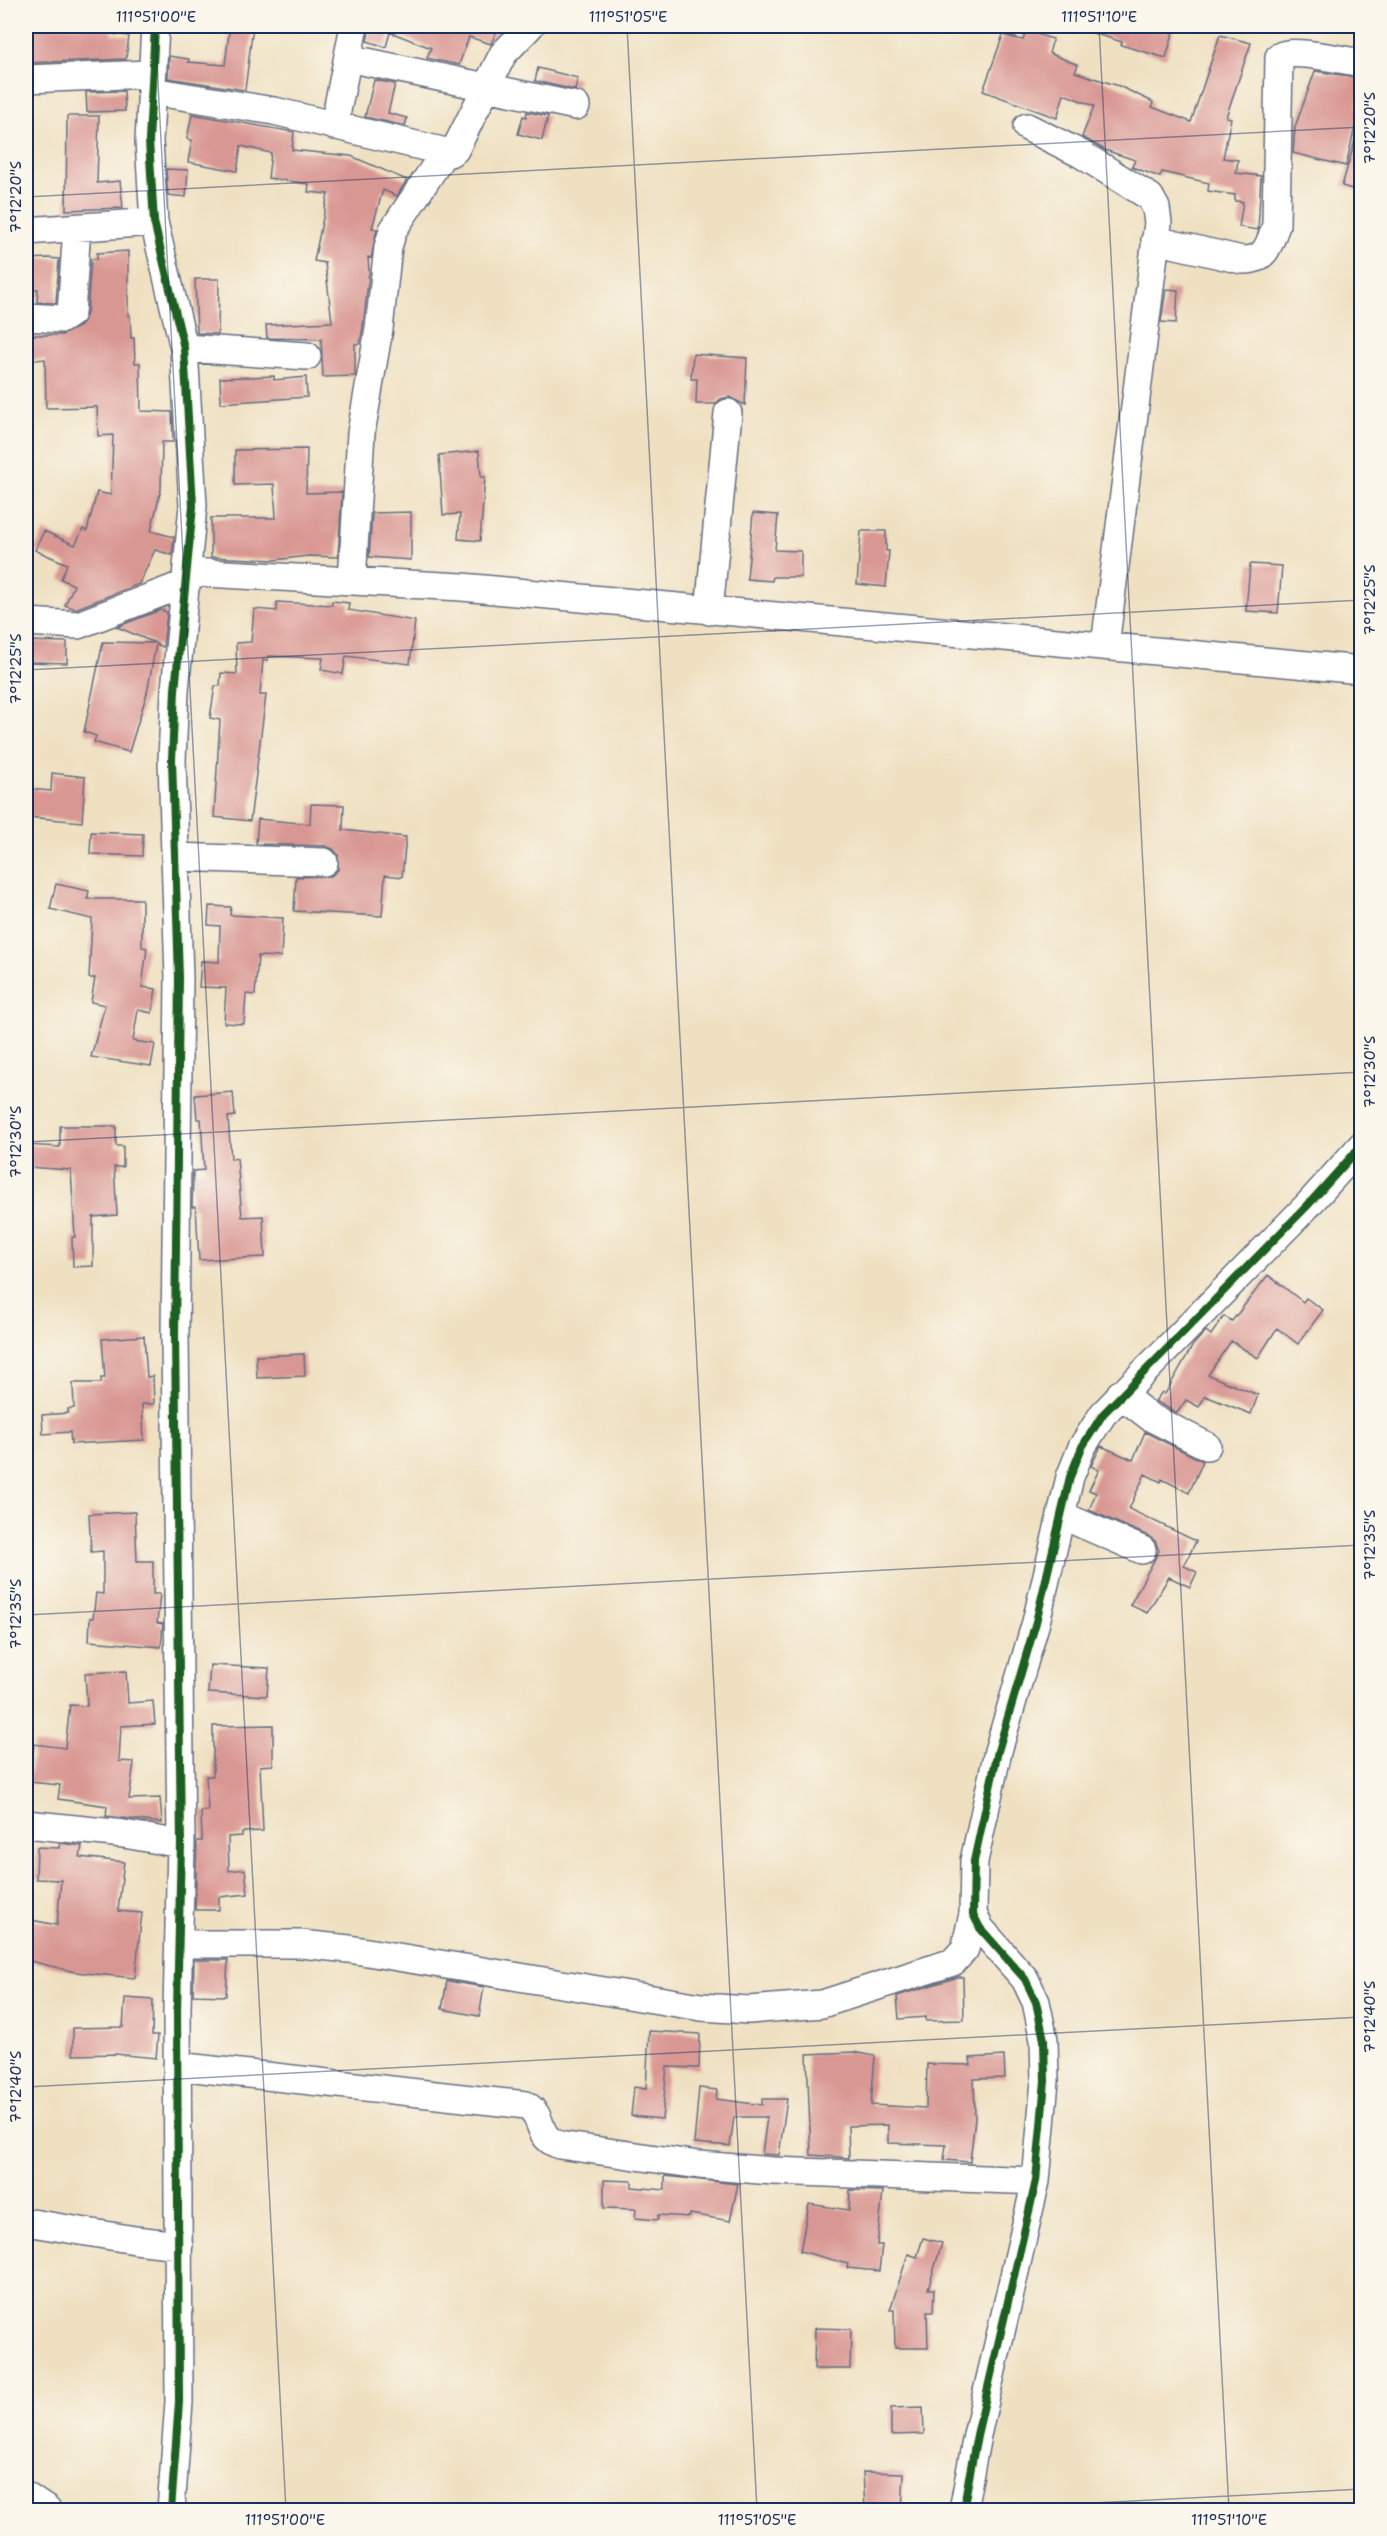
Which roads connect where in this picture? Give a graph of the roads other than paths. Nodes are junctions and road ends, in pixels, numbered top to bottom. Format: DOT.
graph roads {
  1 [pos="155,26"];
  2 [pos="354,26"];
  3 [pos="530,26"];
  4 [pos="348,58"];
  5 [pos="1362,63"];
  6 [pos="26,79"];
  7 [pos="151,83"];
  8 [pos="492,90"];
  9 [pos="576,106"];
  10 [pos="333,126"];
  11 [pos="1027,127"];
  12 [pos="444,153"];
  13 [pos="154,222"];
  14 [pos="77,228"];
  15 [pos="26,231"];
  16 [pos="1155,240"];
  17 [pos="26,317"];
  18 [pos="184,348"];
  19 [pos="307,356"];
  20 [pos="728,413"];
  21 [pos="187,577"];
  22 [pos="352,581"];
  23 [pos="709,611"];
  24 [pos="26,622"];
  25 [pos="1105,646"];
  26 [pos="1362,670"];
  27 [pos="175,857"];
  28 [pos="324,862"];
  29 [pos="1362,1145"];
  30 [pos="1120,1395"];
  31 [pos="1207,1446"];
  32 [pos="1061,1515"];
  33 [pos="1142,1550"];
  34 [pos="26,1824"];
  35 [pos="181,1844"];
  36 [pos="973,1914"];
  37 [pos="180,1944"];
  38 [pos="177,2066"];
  39 [pos="1036,2181"];
  40 [pos="26,2222"];
  41 [pos="179,2245"];
  42 [pos="26,2496"];
  43 [pos="47,2511"];
  44 [pos="171,2511"];
  45 [pos="963,2511"];
  1 -- 7 [label="street"];
  2 -- 4 [label="street"];
  3 -- 8 [label="street"];
  4 -- 8 [label="street"];
  4 -- 10 [label="street"];
  5 -- 16 [label="street"];
  6 -- 7 [label="street"];
  7 -- 10 [label="street"];
  7 -- 13 [label="street"];
  8 -- 9 [label="street"];
  8 -- 12 [label="street"];
  10 -- 12 [label="street"];
  11 -- 16 [label="street"];
  12 -- 22 [label="street"];
  13 -- 14 [label="street"];
  13 -- 18 [label="street"];
  14 -- 15 [label="street"];
  14 -- 17 [label="street"];
  16 -- 25 [label="street"];
  18 -- 19 [label="street"];
  18 -- 21 [label="street"];
  20 -- 23 [label="street"];
  21 -- 22 [label="street"];
  21 -- 24 [label="street"];
  21 -- 27 [label="street"];
  22 -- 23 [label="street"];
  23 -- 25 [label="street"];
  25 -- 26 [label="street"];
  27 -- 28 [label="street"];
  27 -- 35 [label="street"];
  29 -- 30 [label="street"];
  30 -- 31 [label="street"];
  30 -- 32 [label="street"];
  32 -- 33 [label="street"];
  32 -- 36 [label="street"];
  34 -- 35 [label="street"];
  35 -- 37 [label="street"];
  36 -- 37 [label="street"];
  36 -- 39 [label="street"];
  37 -- 38 [label="street"];
  38 -- 39 [label="street"];
  38 -- 41 [label="street"];
  39 -- 45 [label="street"];
  40 -- 41 [label="street"];
  41 -- 44 [label="street"];
  42 -- 43 [label="street"];
}
